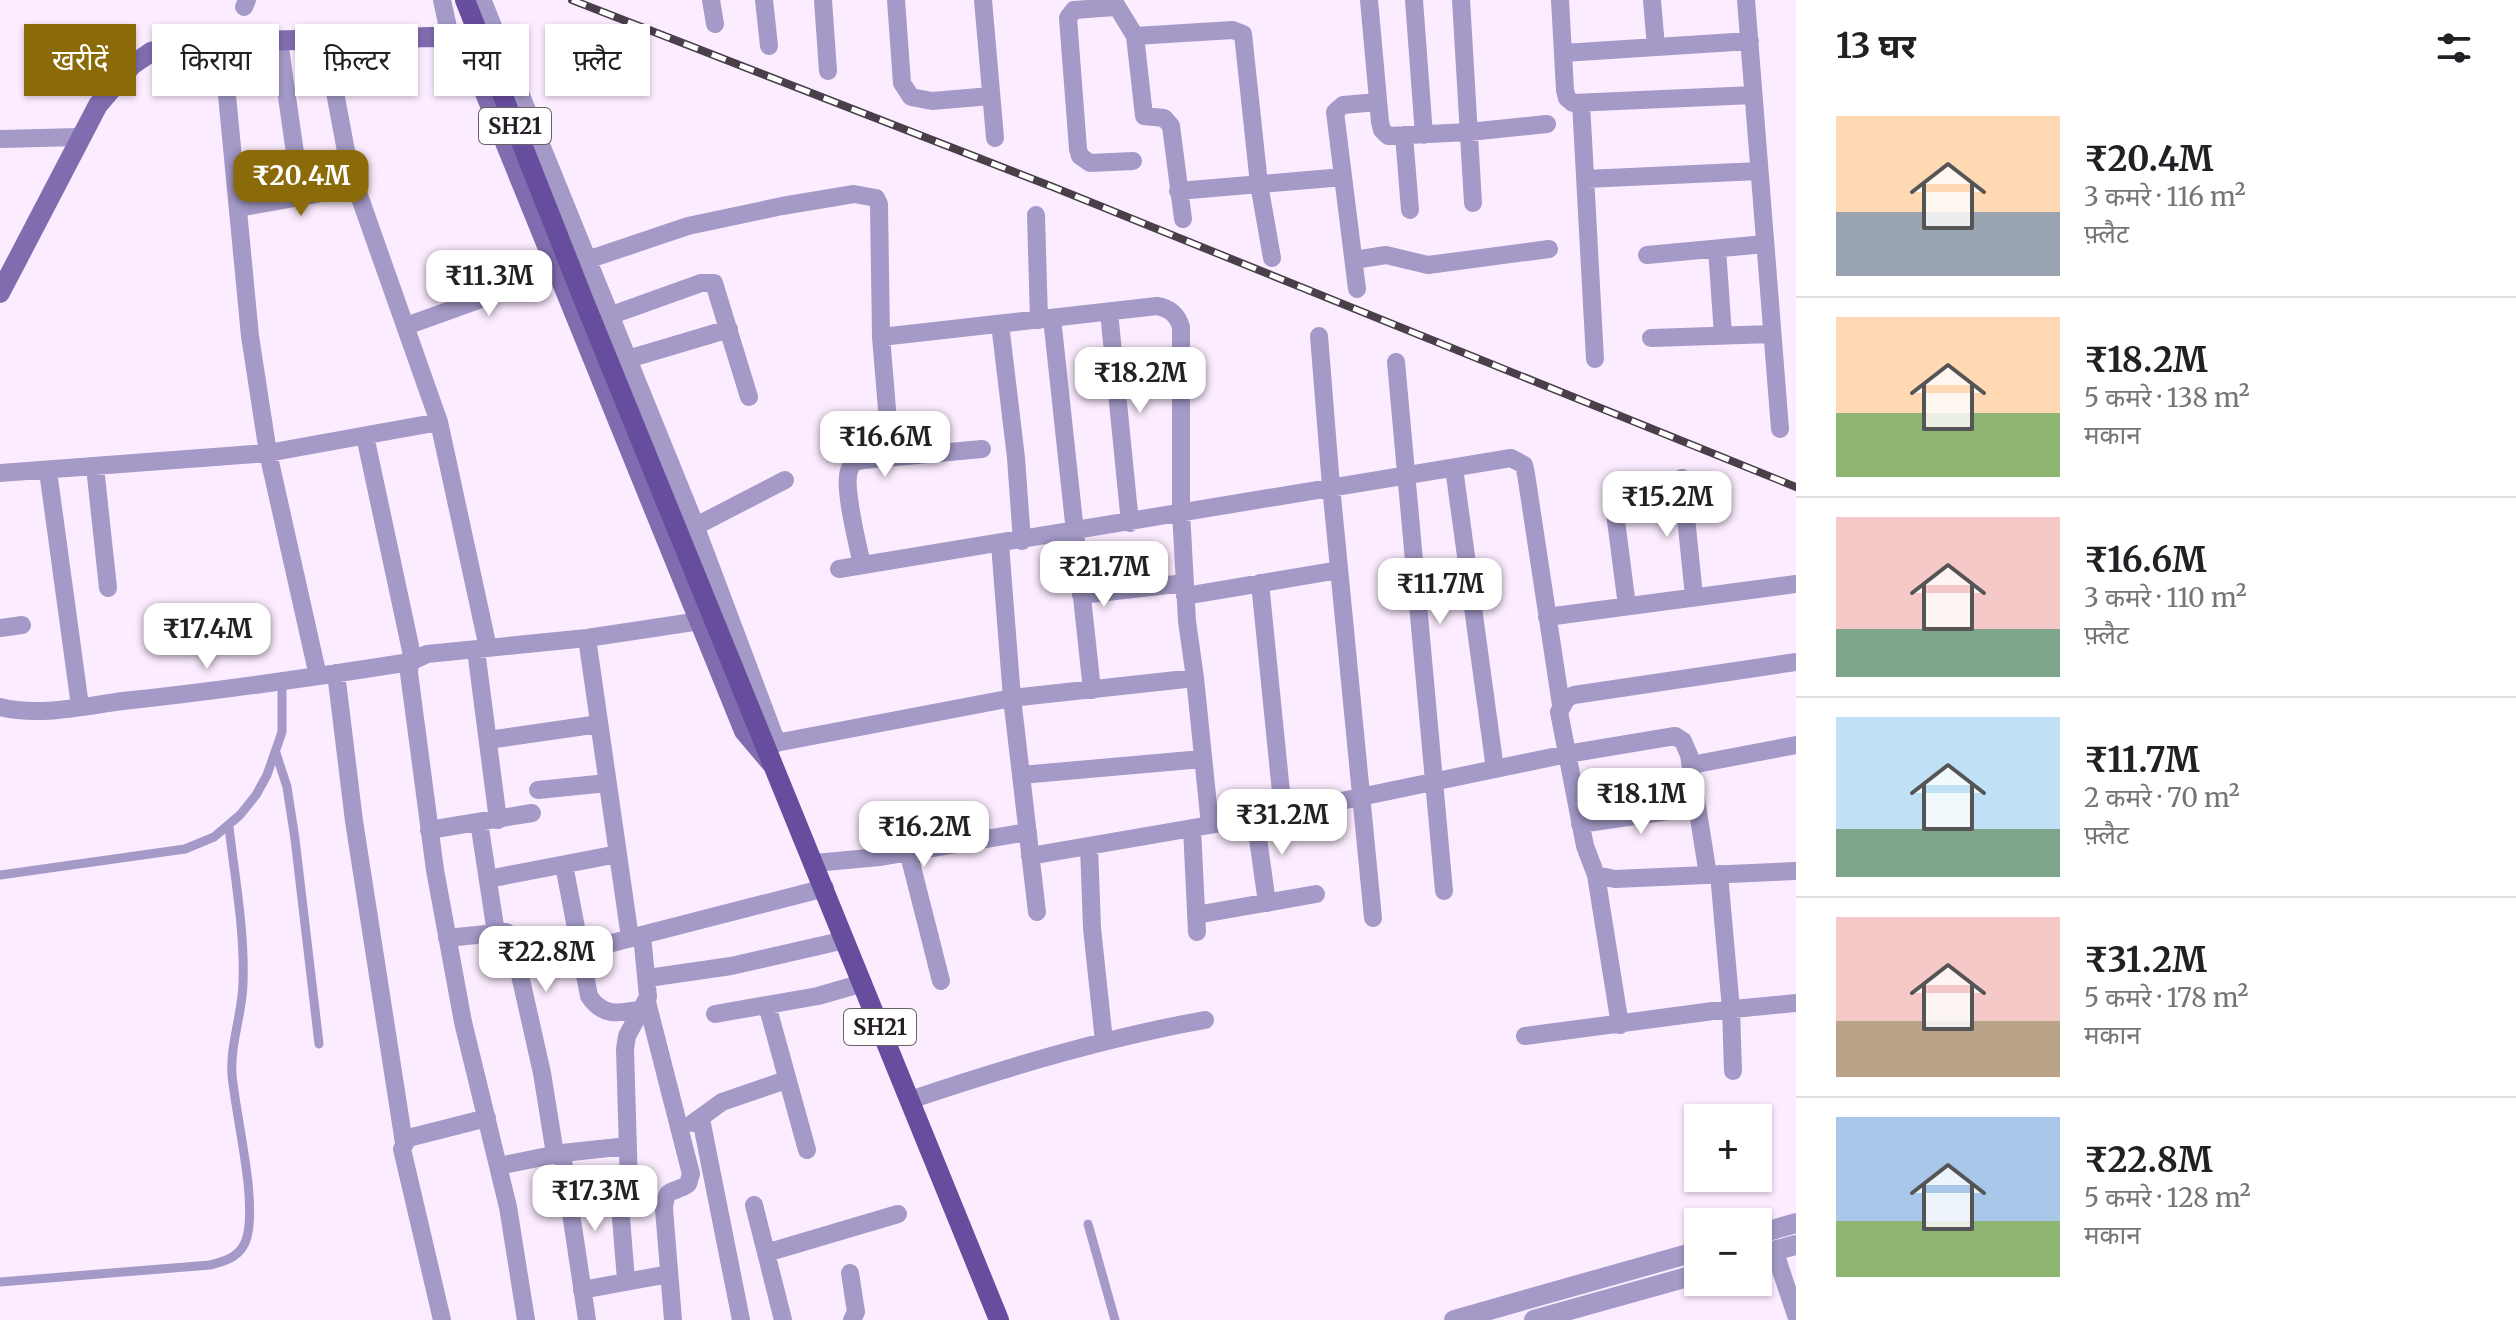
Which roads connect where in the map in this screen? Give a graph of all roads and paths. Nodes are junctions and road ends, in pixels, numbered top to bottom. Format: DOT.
graph roads {
  1 [pos="442,0"];
  2 [pos="711,0"];
  3 [pos="764,0"];
  4 [pos="823,0"];
  5 [pos="896,0"];
  6 [pos="983,0"];
  7 [pos="1369,0"];
  8 [pos="1414,0"];
  9 [pos="1461,0"];
  10 [pos="1560,0"];
  11 [pos="1652,0"];
  12 [pos="1746,0"];
  13 [pos="474,2"];
  14 [pos="1114,3"];
  15 [pos="447,24"];
  16 [pos="715,24"];
  17 [pos="1135,36"];
  18 [pos="295,40"];
  19 [pos="279,41"];
  20 [pos="1750,41"];
  21 [pos="769,46"];
  22 [pos="1656,47"];
  23 [pos="152,52"];
  24 [pos="1563,53"];
  25 [pos="828,71"];
  26 [pos="1753,95"];
  27 [pos="227,96"];
  28 [pos="335,96"];
  29 [pos="486,96"];
  30 [pos="991,96"];
  31 [pos="1378,102"];
  32 [pos="1581,103"];
  33 [pos="1547,124"];
  34 [pos="1469,132"];
  35 [pos="1404,135"];
  36 [pos="1424,135"];
  37 [pos="79,137"];
  38 [pos="995,138"];
  39 [pos="0,139"];
  40 [pos="295,153"];
  41 [pos="1133,161"];
  42 [pos="1759,171"];
  43 [pos="1343,177"];
  44 [pos="1586,179"];
  45 [pos="1259,184"];
  46 [pos="356,187"];
  47 [pos="1178,191"];
  48 [pos="1473,203"];
  49 [pos="238,208"];
  50 [pos="1410,210"];
  51 [pos="1036,215"];
  52 [pos="1183,219"];
  53 [pos="1765,244"];
  54 [pos="1549,249"];
  55 [pos="1717,249"];
  56 [pos="1647,255"];
  57 [pos="1272,258"];
  58 [pos="587,260"];
  59 [pos="1354,260"];
  60 [pos="557,272"];
  61 [pos="1357,289"];
  62 [pos="0,293"];
  63 [pos="1109,312"];
  64 [pos="609,316"];
  65 [pos="1046,319"];
  66 [pos="1000,324"];
  67 [pos="406,326"];
  68 [pos="729,329"];
  69 [pos="1772,334"];
  70 [pos="1723,335"];
  71 [pos="1319,336"];
  72 [pos="881,337"];
  73 [pos="1651,338"];
  74 [pos="628,359"];
  75 [pos="1595,359"];
  76 [pos="1396,362"];
  77 [pos="749,397"];
  78 [pos="439,422"];
  79 [pos="1780,429"];
  80 [pos="365,436"];
  81 [pos="982,449"];
  82 [pos="268,453"];
  83 [pos="891,457"];
  84 [pos="95,467"];
  85 [pos="1454,468"];
  86 [pos="48,471"];
  87 [pos="0,473"];
  88 [pos="1405,475"];
  89 [pos="1682,478"];
  90 [pos="785,480"];
  91 [pos="1331,486"];
  92 [pos="1181,512"];
  93 [pos="1615,513"];
  94 [pos="1130,523"];
  95 [pos="696,526"];
  96 [pos="1074,532"];
  97 [pos="1022,541"];
  98 [pos="1000,544"];
  99 [pos="862,565"];
  100 [pos="839,569"];
  101 [pos="1339,570"];
  102 [pos="1260,583"];
  103 [pos="1796,584"];
  104 [pos="108,588"];
  105 [pos="1185,589"];
  106 [pos="1081,595"];
  107 [pos="1694,596"];
  108 [pos="1627,606"];
  109 [pos="1547,617"];
  110 [pos="700,621"];
  111 [pos="22,625"];
  112 [pos="0,628"];
  113 [pos="587,638"];
  114 [pos="482,649"];
  115 [pos="412,661"];
  116 [pos="1796,662"];
  117 [pos="327,675"];
  118 [pos="1195,678"];
  119 [pos="282,682"];
  120 [pos="1092,690"];
  121 [pos="1012,698"];
  122 [pos="1561,705"];
  123 [pos="80,706"];
  124 [pos="0,707"];
  125 [pos="599,724"];
  126 [pos="488,740"];
  127 [pos="767,741"];
  128 [pos="1796,745"];
  129 [pos="276,753"];
  130 [pos="1567,754"];
  131 [pos="1202,759"];
  132 [pos="1691,765"];
  133 [pos="774,766"];
  134 [pos="1495,769"];
  135 [pos="1021,775"];
  136 [pos="1433,782"];
  137 [pos="607,783"];
  138 [pos="538,790"];
  139 [pos="1362,797"];
  140 [pos="1696,807"];
  141 [pos="1283,812"];
  142 [pos="532,813"];
  143 [pos="1255,817"];
  144 [pos="489,821"];
  145 [pos="1580,824"];
  146 [pos="1201,826"];
  147 [pos="229,827"];
  148 [pos="429,830"];
  149 [pos="1028,832"];
  150 [pos="1089,846"];
  151 [pos="908,851"];
  152 [pos="618,854"];
  153 [pos="1030,856"];
  154 [pos="815,863"];
  155 [pos="564,865"];
  156 [pos="1796,871"];
  157 [pos="0,875"];
  158 [pos="1596,875"];
  159 [pos="1713,875"];
  160 [pos="488,879"];
  161 [pos="825,888"];
  162 [pos="1444,891"];
  163 [pos="1316,894"];
  164 [pos="1267,903"];
  165 [pos="1037,912"];
  166 [pos="1373,918"];
  167 [pos="496,933"];
  168 [pos="638,936"];
  169 [pos="447,938"];
  170 [pos="845,940"];
  171 [pos="580,952"];
  172 [pos="519,965"];
  173 [pos="648,978"];
  174 [pos="941,981"];
  175 [pos="863,983"];
  176 [pos="1796,1003"];
  177 [pos="767,1005"];
  178 [pos="645,1006"];
  179 [pos="1731,1009"];
  180 [pos="715,1014"];
  181 [pos="1205,1020"];
  182 [pos="1620,1025"];
  183 [pos="1525,1036"];
  184 [pos="1104,1041"];
  185 [pos="319,1044"];
  186 [pos="1733,1071"];
  187 [pos="786,1080"];
  188 [pos="910,1100"];
  189 [pos="487,1118"];
  190 [pos="701,1119"];
  191 [pos="680,1130"];
  192 [pos="404,1143"];
  193 [pos="628,1146"];
  194 [pos="807,1150"];
  195 [pos="558,1154"];
  196 [pos="499,1166"];
  197 [pos="619,1193"];
  198 [pos="570,1205"];
  199 [pos="754,1205"];
  200 [pos="898,1214"];
  201 [pos="1796,1223"];
  202 [pos="1088,1224"];
  203 [pos="1772,1230"];
  204 [pos="1796,1245"];
  205 [pos="1772,1251"];
  206 [pos="766,1253"];
  207 [pos="1684,1255"];
  208 [pos="1772,1265"];
  209 [pos="850,1273"];
  210 [pos="669,1274"];
  211 [pos="1684,1278"];
  212 [pos="626,1280"];
  213 [pos="0,1282"];
  214 [pos="582,1290"];
  215 [pos="1796,1315"];
  216 [pos="442,1320"];
  217 [pos="526,1320"];
  218 [pos="587,1320"];
  219 [pos="673,1320"];
  220 [pos="741,1320"];
  221 [pos="783,1320"];
  222 [pos="852,1320"];
  223 [pos="999,1320"];
  224 [pos="1115,1320"];
  225 [pos="1454,1320"];
  226 [pos="1534,1320"];
  1 -- 15 [label="street"];
  2 -- 16 [label="street"];
  3 -- 21 [label="street"];
  4 -- 25 [label="street"];
  5 -- 30 [label="street"];
  6 -- 30 [label="street"];
  7 -- 31 [label="street"];
  8 -- 36 [label="street"];
  9 -- 34 [label="street"];
  10 -- 24 [label="street"];
  11 -- 22 [label="street"];
  12 -- 20 [label="street"];
  13 -- 58 [label="street"];
  13 -- 127 [label="main road, SH21"];
  14 -- 17 [label="street"];
  14 -- 41 [label="street"];
  17 -- 45 [label="street"];
  17 -- 47 [label="street"];
  18 -- 19 [label="main road"];
  19 -- 40 [label="street"];
  20 -- 22 [label="street"];
  20 -- 26 [label="street"];
  22 -- 24 [label="street"];
  23 -- 37 [label="main road"];
  24 -- 32 [label="street"];
  26 -- 32 [label="street"];
  26 -- 42 [label="street"];
  27 -- 49 [label="street"];
  28 -- 46 [label="street"];
  29 -- 60 [label="main road"];
  30 -- 38 [label="street"];
  31 -- 35 [label="street"];
  31 -- 43 [label="street"];
  32 -- 44 [label="street"];
  33 -- 34 [label="street"];
  34 -- 36 [label="street"];
  34 -- 48 [label="street"];
  35 -- 36 [label="street"];
  35 -- 50 [label="street"];
  37 -- 39 [label="street"];
  37 -- 62 [label="main road"];
  42 -- 44 [label="street"];
  42 -- 53 [label="street"];
  43 -- 45 [label="street"];
  43 -- 59 [label="street"];
  44 -- 75 [label="street"];
  45 -- 47 [label="street"];
  45 -- 57 [label="street"];
  46 -- 49 [label="street"];
  46 -- 67 [label="street"];
  47 -- 52 [label="street"];
  49 -- 82 [label="street"];
  51 -- 65 [label="street"];
  53 -- 55 [label="street"];
  53 -- 69 [label="street"];
  54 -- 59 [label="street"];
  55 -- 56 [label="street"];
  55 -- 70 [label="street"];
  58 -- 64 [label="street"];
  58 -- 72 [label="street"];
  59 -- 61 [label="street"];
  60 -- 67 [label="street"];
  60 -- 110 [label="main road"];
  63 -- 65 [label="street"];
  63 -- 92 [label="street"];
  63 -- 94 [label="street"];
  64 -- 68 [label="street"];
  64 -- 74 [label="street"];
  65 -- 66 [label="street"];
  65 -- 96 [label="street"];
  66 -- 72 [label="street"];
  66 -- 97 [label="street"];
  67 -- 78 [label="street"];
  68 -- 74 [label="street"];
  68 -- 77 [label="street"];
  69 -- 70 [label="street"];
  69 -- 79 [label="street"];
  70 -- 73 [label="street"];
  71 -- 91 [label="street"];
  72 -- 83 [label="street"];
  74 -- 95 [label="street"];
  76 -- 88 [label="street"];
  78 -- 80 [label="street"];
  78 -- 114 [label="street"];
  80 -- 82 [label="street"];
  80 -- 115 [label="street"];
  81 -- 83 [label="street"];
  82 -- 84 [label="street"];
  82 -- 117 [label="street"];
  83 -- 99 [label="street"];
  84 -- 86 [label="street"];
  84 -- 104 [label="street"];
  85 -- 88 [label="street"];
  85 -- 109 [label="street"];
  85 -- 134 [label="street"];
  86 -- 87 [label="street"];
  86 -- 123 [label="street"];
  88 -- 91 [label="street"];
  88 -- 136 [label="street"];
  89 -- 107 [label="street"];
  90 -- 95 [label="street"];
  91 -- 92 [label="street"];
  91 -- 101 [label="street"];
  92 -- 94 [label="street"];
  92 -- 105 [label="street"];
  93 -- 108 [label="street"];
  94 -- 96 [label="street"];
  95 -- 127 [label="street"];
  96 -- 97 [label="street"];
  96 -- 106 [label="street"];
  97 -- 98 [label="street"];
  98 -- 99 [label="street"];
  98 -- 121 [label="street"];
  99 -- 100 [label="street"];
  101 -- 102 [label="street"];
  101 -- 139 [label="street"];
  102 -- 105 [label="street"];
  102 -- 141 [label="street"];
  103 -- 107 [label="street"];
  105 -- 106 [label="street"];
  105 -- 118 [label="street"];
  106 -- 120 [label="street"];
  107 -- 108 [label="street"];
  108 -- 109 [label="street"];
  109 -- 122 [label="street"];
  110 -- 113 [label="street"];
  110 -- 133 [label="main road"];
  111 -- 112 [label="street"];
  113 -- 114 [label="street"];
  113 -- 125 [label="street"];
  114 -- 115 [label="street"];
  114 -- 126 [label="street"];
  115 -- 117 [label="street"];
  115 -- 148 [label="street"];
  116 -- 122 [label="street"];
  117 -- 119 [label="street"];
  117 -- 192 [label="street"];
  118 -- 120 [label="street"];
  118 -- 131 [label="street"];
  119 -- 123 [label="street"];
  119 -- 129 [label="lane"];
  120 -- 121 [label="street"];
  121 -- 127 [label="street"];
  121 -- 135 [label="street"];
  122 -- 130 [label="street"];
  123 -- 124 [label="street"];
  125 -- 126 [label="street"];
  125 -- 137 [label="street"];
  126 -- 144 [label="street"];
  127 -- 133 [label="main road, SH21"];
  128 -- 132 [label="street"];
  129 -- 147 [label="lane"];
  129 -- 185 [label="lane"];
  130 -- 132 [label="street"];
  130 -- 134 [label="street"];
  130 -- 145 [label="street"];
  131 -- 135 [label="street"];
  131 -- 146 [label="street"];
  132 -- 140 [label="street"];
  133 -- 154 [label="main road, SH21"];
  134 -- 136 [label="street"];
  135 -- 149 [label="street"];
  136 -- 139 [label="street"];
  136 -- 162 [label="street"];
  137 -- 138 [label="street"];
  137 -- 152 [label="street"];
  139 -- 141 [label="street"];
  139 -- 166 [label="street"];
  140 -- 145 [label="street"];
  140 -- 159 [label="street"];
  141 -- 143 [label="street"];
  142 -- 144 [label="street"];
  143 -- 146 [label="street"];
  143 -- 164 [label="street"];
  144 -- 148 [label="street"];
  144 -- 160 [label="street"];
  145 -- 158 [label="street"];
  146 -- 150 [label="street"];
  146 -- 164 [label="street"];
  147 -- 157 [label="lane"];
  147 -- 213 [label="lane"];
  148 -- 169 [label="street"];
  149 -- 151 [label="street"];
  149 -- 153 [label="street"];
  150 -- 153 [label="street"];
  150 -- 184 [label="street"];
  151 -- 154 [label="street"];
  151 -- 174 [label="street"];
  152 -- 155 [label="street"];
  152 -- 168 [label="street"];
  153 -- 165 [label="street"];
  154 -- 161 [label="main road, SH21"];
  155 -- 160 [label="street"];
  155 -- 171 [label="street"];
  156 -- 159 [label="street"];
  158 -- 159 [label="street"];
  158 -- 182 [label="street"];
  159 -- 179 [label="street"];
  160 -- 167 [label="street"];
  161 -- 168 [label="street"];
  161 -- 170 [label="main road, SH21"];
  163 -- 164 [label="street"];
  167 -- 169 [label="street"];
  167 -- 172 [label="street"];
  168 -- 171 [label="street"];
  168 -- 173 [label="street"];
  169 -- 189 [label="street"];
  170 -- 173 [label="street"];
  170 -- 175 [label="main road, SH21"];
  171 -- 172 [label="street"];
  171 -- 178 [label="street"];
  172 -- 195 [label="street"];
  173 -- 178 [label="street"];
  175 -- 177 [label="street"];
  175 -- 188 [label="main road, SH21"];
  176 -- 179 [label="street"];
  177 -- 180 [label="street"];
  177 -- 187 [label="street"];
  178 -- 191 [label="street"];
  178 -- 193 [label="street"];
  179 -- 182 [label="street"];
  179 -- 186 [label="street"];
  181 -- 184 [label="street"];
  182 -- 183 [label="street"];
  184 -- 188 [label="street"];
  187 -- 190 [label="street"];
  187 -- 194 [label="street"];
  188 -- 223 [label="main road, SH21"];
  189 -- 192 [label="street"];
  189 -- 196 [label="street"];
  190 -- 191 [label="street"];
  190 -- 220 [label="street"];
  191 -- 210 [label="street"];
  192 -- 216 [label="street"];
  193 -- 195 [label="street"];
  193 -- 197 [label="street"];
  195 -- 196 [label="street"];
  195 -- 198 [label="street"];
  196 -- 217 [label="street"];
  197 -- 198 [label="street"];
  197 -- 212 [label="street"];
  198 -- 214 [label="street"];
  199 -- 206 [label="street"];
  200 -- 206 [label="street"];
  201 -- 203 [label="street"];
  202 -- 224 [label="lane"];
  204 -- 205 [label="street"];
  206 -- 221 [label="street"];
  207 -- 225 [label="street"];
  208 -- 215 [label="street"];
  209 -- 222 [label="street"];
  210 -- 212 [label="street"];
  210 -- 219 [label="street"];
  211 -- 226 [label="street"];
  212 -- 214 [label="street"];
  214 -- 218 [label="street"];
}
